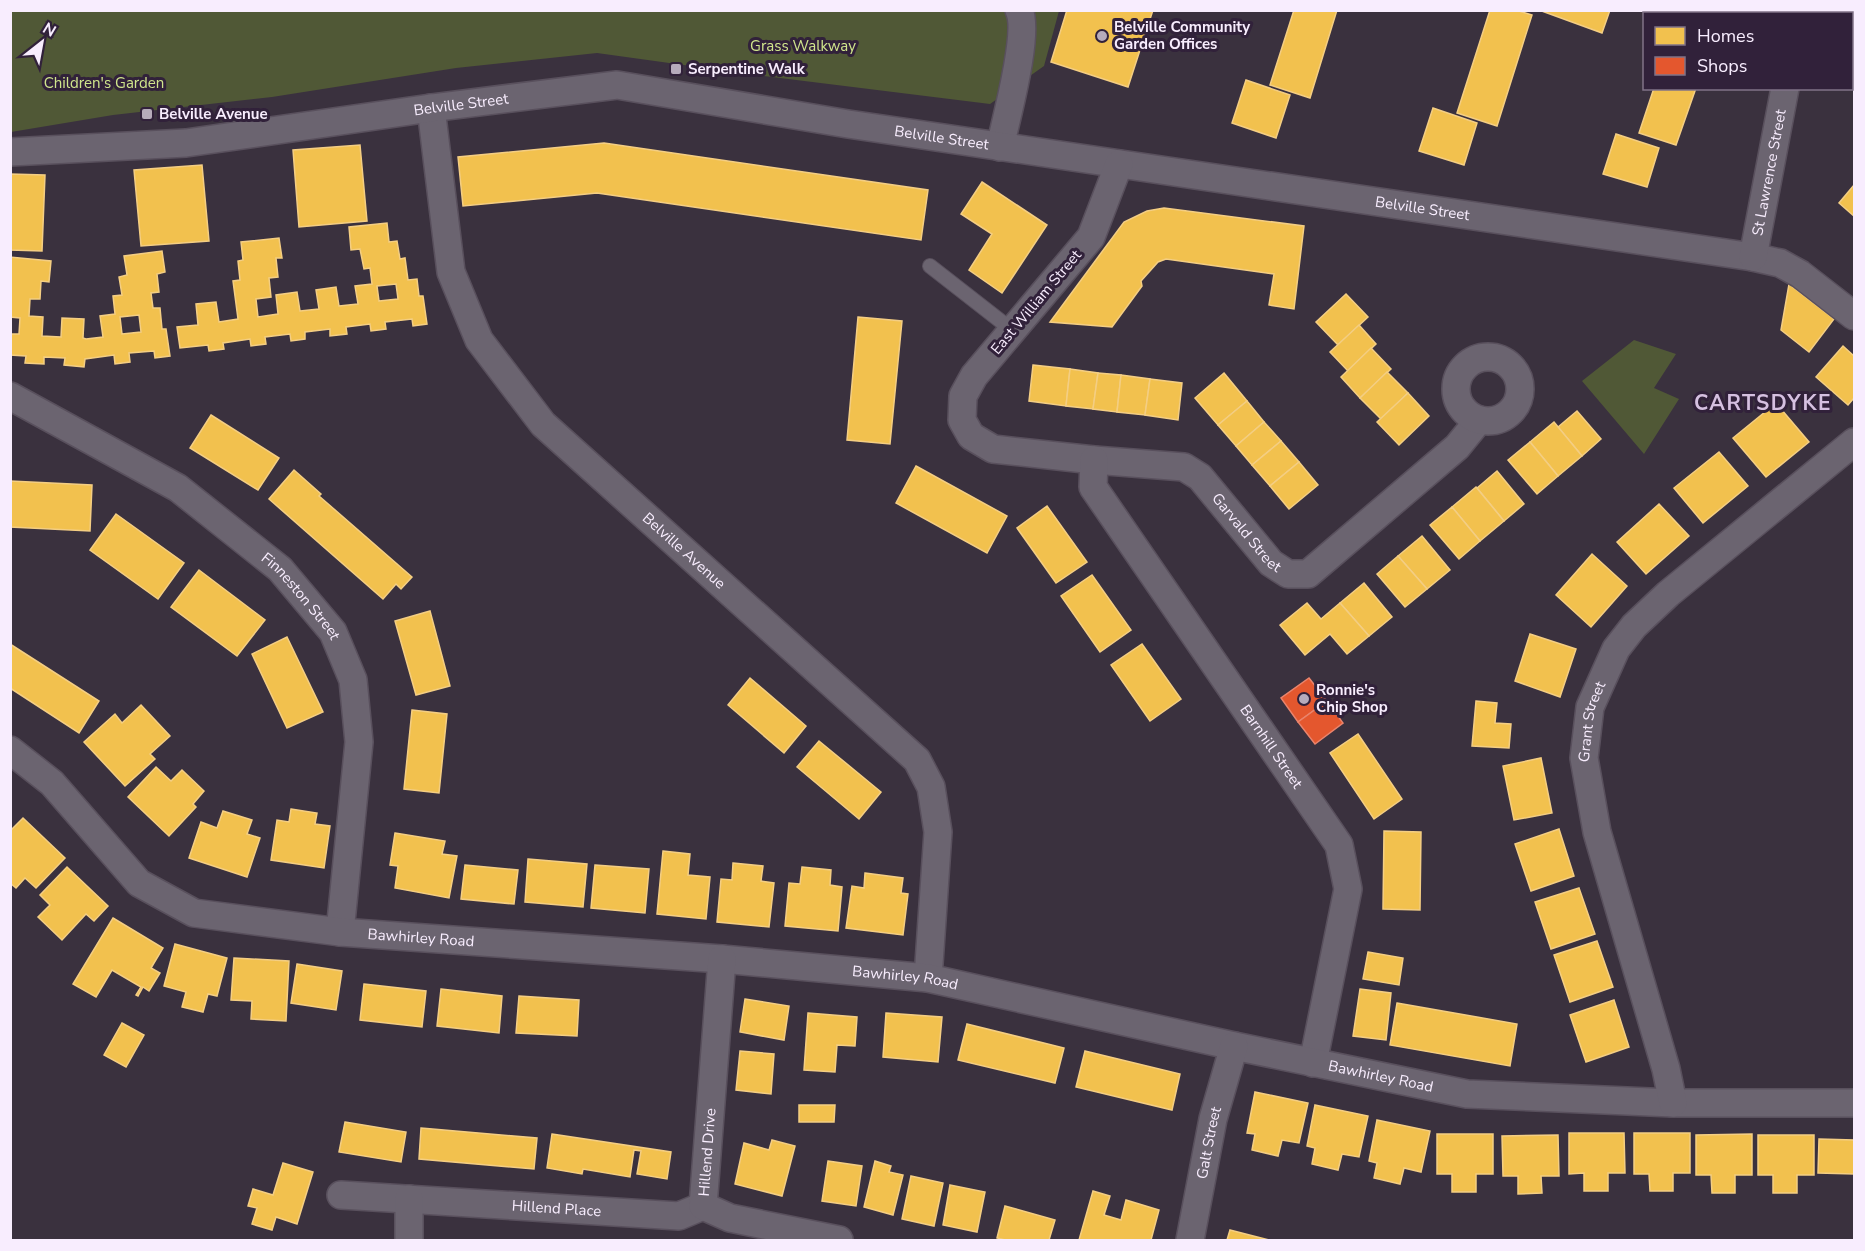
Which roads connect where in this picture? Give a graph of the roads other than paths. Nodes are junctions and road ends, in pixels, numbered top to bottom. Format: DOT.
graph roads {
  1 [pos="1019,10"];
  2 [pos="1785,90"];
  3 [pos="431,108"];
  4 [pos="1000,147"];
  5 [pos="10,152"];
  6 [pos="1119,164"];
  7 [pos="1753,257"];
  8 [pos="930,266"];
  9 [pos="1854,316"];
  10 [pos="1012,330"];
  11 [pos="10,396"];
  12 [pos="1479,420"];
  13 [pos="971,436"];
  14 [pos="1854,442"];
  15 [pos="1094,460"];
  16 [pos="10,750"];
  17 [pos="340,932"];
  18 [pos="722,959"];
  19 [pos="928,978"];
  20 [pos="1234,1046"];
  21 [pos="1313,1063"];
  22 [pos="1673,1103"];
  23 [pos="1854,1103"];
  24 [pos="341,1195"];
  25 [pos="409,1199"];
  26 [pos="703,1206"];
  27 [pos="409,1240"];
  28 [pos="839,1240"];
  29 [pos="1190,1240"];
  1 -- 4 [label="street"];
  2 -- 7 [label="street, St Lawrence Street"];
  3 -- 4 [label="street, Belville Street"];
  3 -- 5 [label="street, Belville Street"];
  3 -- 19 [label="street, Belville Avenue"];
  4 -- 6 [label="street, Belville Street"];
  6 -- 7 [label="street, Belville Street"];
  6 -- 10 [label="street, East William Street"];
  7 -- 9 [label="street, Belville Street"];
  8 -- 10 [label="lane"];
  10 -- 13 [label="street, East William Street"];
  11 -- 17 [label="street, Finneston Street"];
  12 -- 15 [label="street, Garvald Street"];
  13 -- 15 [label="street, Garvald Street"];
  14 -- 22 [label="street, Grant Street"];
  15 -- 21 [label="street, Barnhill Street"];
  16 -- 17 [label="street, Bawhirley Road"];
  17 -- 18 [label="street, Bawhirley Road"];
  18 -- 19 [label="street, Bawhirley Road"];
  18 -- 26 [label="street, Hillend Drive"];
  19 -- 20 [label="street, Bawhirley Road"];
  20 -- 21 [label="street, Bawhirley Road"];
  20 -- 29 [label="street, Galt Street"];
  21 -- 22 [label="street, Bawhirley Road"];
  22 -- 23 [label="street, Bawhirley Road"];
  24 -- 25 [label="street, Hillend Place"];
  25 -- 26 [label="street, Hillend Place"];
  25 -- 27 [label="street"];
  26 -- 28 [label="street, Hillend Drive"];
}
